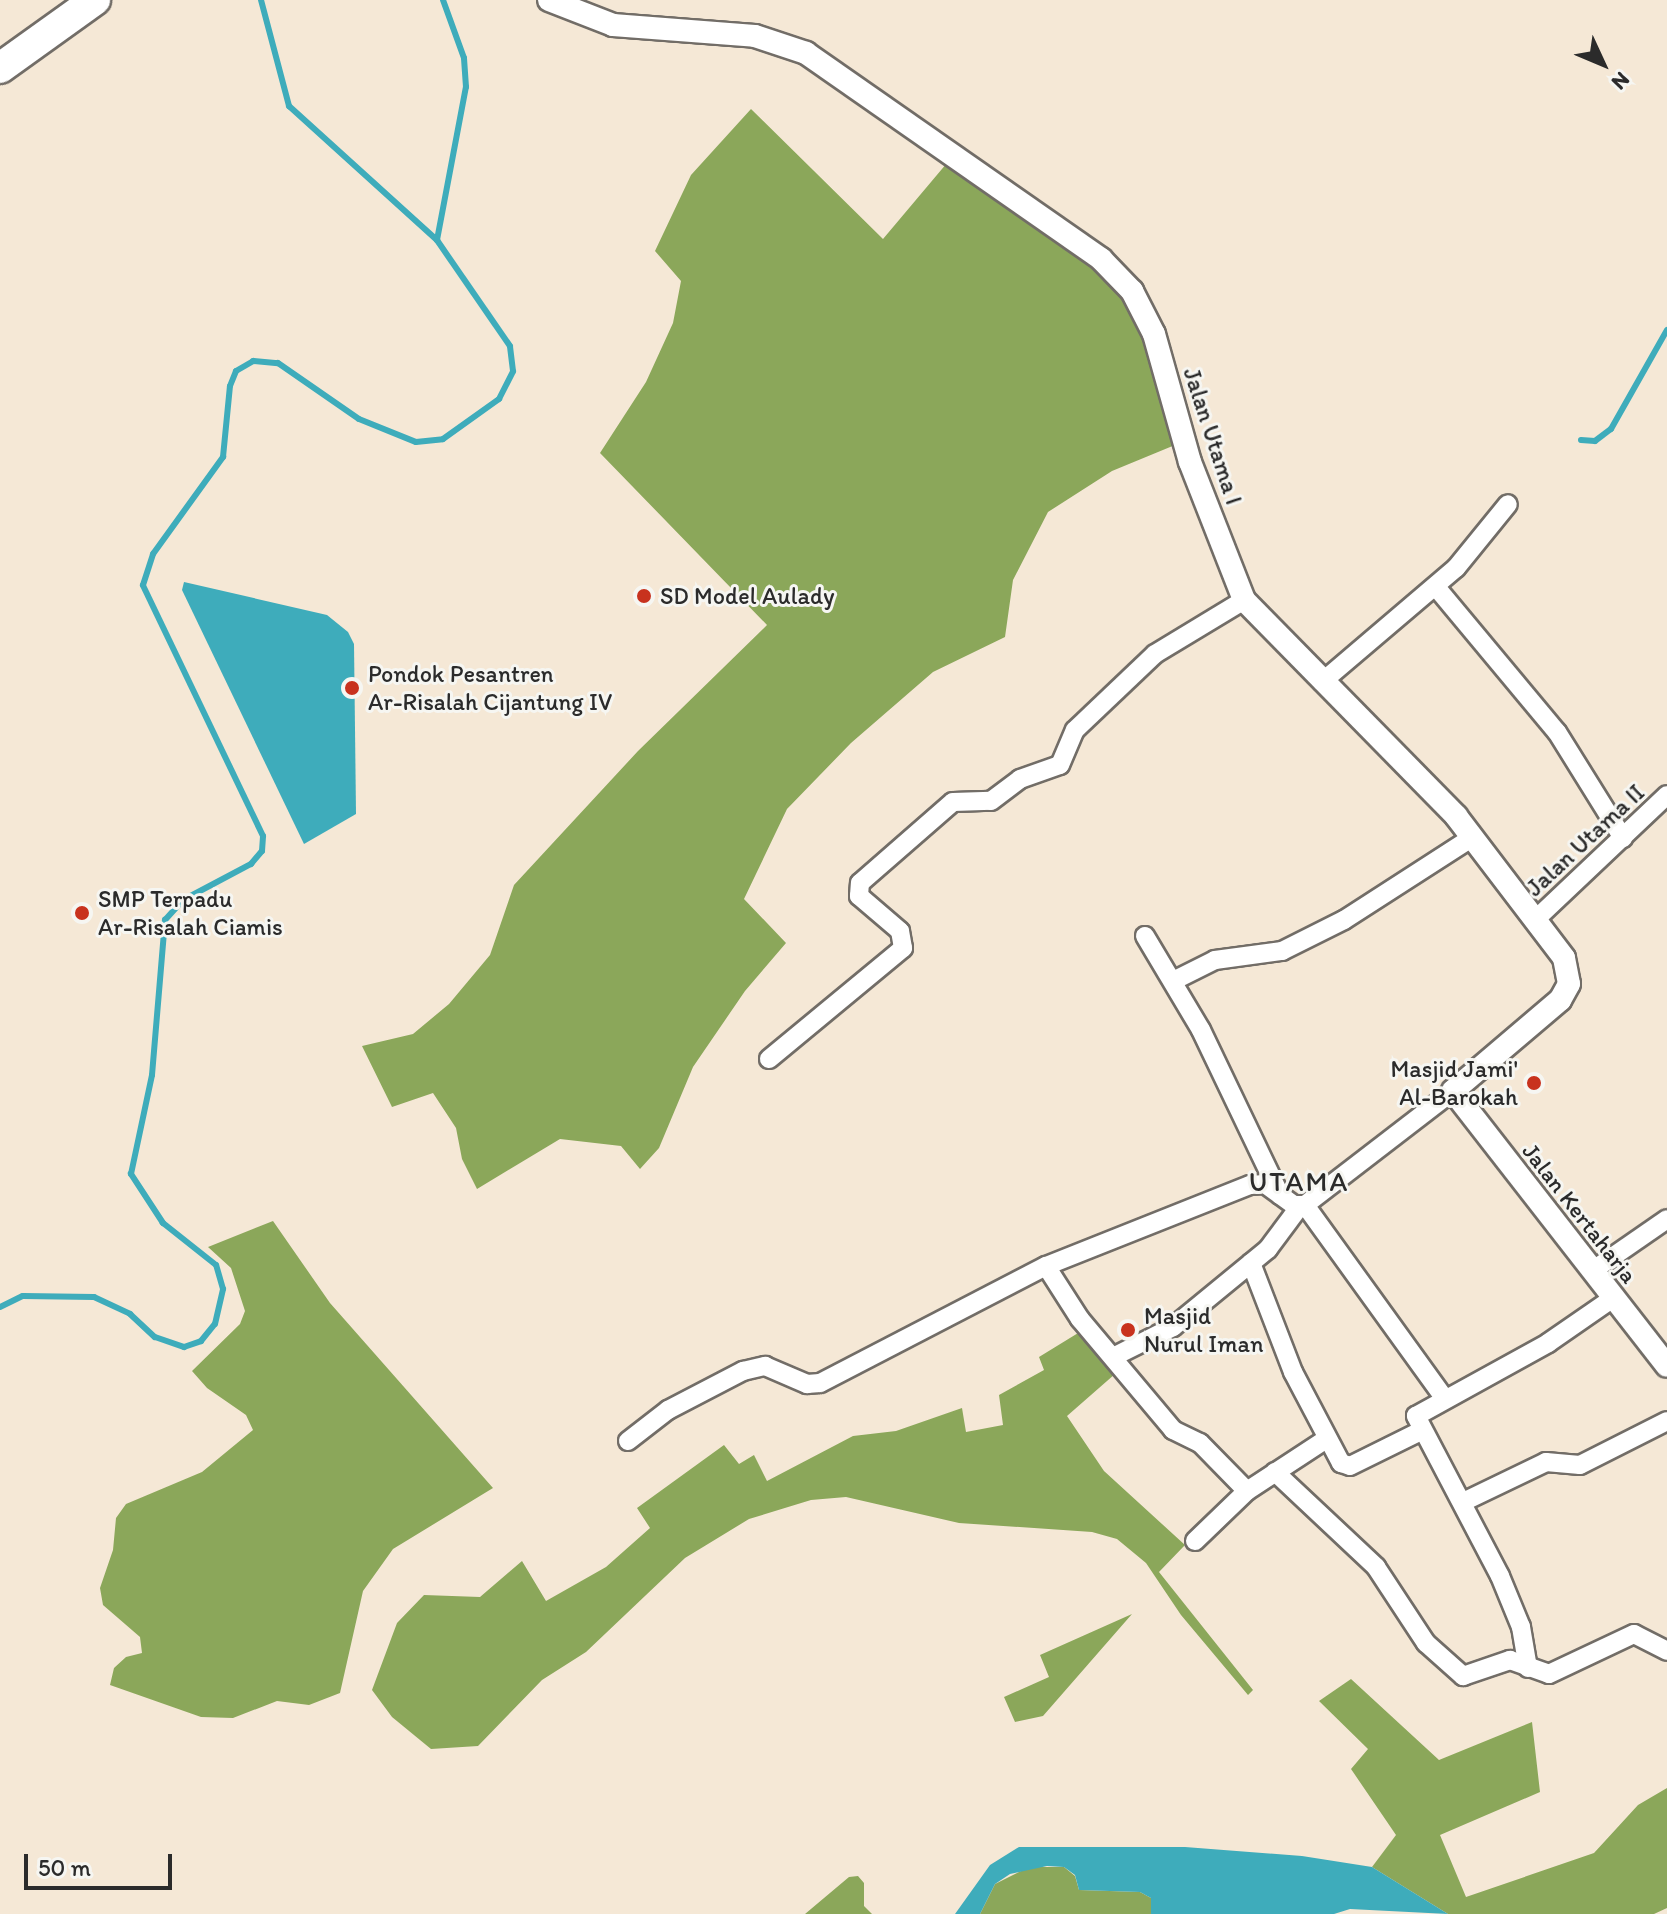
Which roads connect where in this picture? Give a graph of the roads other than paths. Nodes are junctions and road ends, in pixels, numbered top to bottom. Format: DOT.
graph roads {
  1 [pos="95,0"];
  2 [pos="549,0"];
  3 [pos="0,68"];
  4 [pos="1508,504"];
  5 [pos="1436,587"];
  6 [pos="1244,600"];
  7 [pos="1322,682"];
  8 [pos="1667,795"];
  9 [pos="1473,837"];
  10 [pos="1623,838"];
  11 [pos="1536,919"];
  12 [pos="1145,936"];
  13 [pos="1173,981"];
  14 [pos="769,1059"];
  15 [pos="1453,1091"];
  16 [pos="1280,1195"];
  17 [pos="1302,1206"];
  18 [pos="1667,1219"];
  19 [pos="1251,1263"];
  20 [pos="1046,1266"];
  21 [pos="1592,1271"];
  22 [pos="1613,1298"];
  23 [pos="1115,1356"];
  24 [pos="1667,1366"];
  25 [pos="1445,1399"];
  26 [pos="1667,1421"];
  27 [pos="1423,1430"];
  28 [pos="1325,1440"];
  29 [pos="628,1441"];
  30 [pos="1275,1472"];
  31 [pos="1247,1491"];
  32 [pos="1463,1502"];
  33 [pos="1195,1541"];
  34 [pos="1667,1651"];
  35 [pos="1528,1668"];
  1 -- 3 [label="highway"];
  2 -- 6 [label="street, Jalan Utama I"];
  4 -- 5 [label="street"];
  5 -- 7 [label="street"];
  5 -- 10 [label="street"];
  6 -- 7 [label="street, Jalan Utama I"];
  6 -- 14 [label="street"];
  7 -- 9 [label="street, Jalan Utama I"];
  8 -- 10 [label="street, Jalan Utama II"];
  9 -- 11 [label="street, Jalan Utama I"];
  9 -- 13 [label="street"];
  10 -- 11 [label="street, Jalan Utama II"];
  11 -- 15 [label="street, Jalan Utama I"];
  12 -- 13 [label="street"];
  13 -- 16 [label="street"];
  15 -- 17 [label="street"];
  15 -- 21 [label="street, Jalan Kertaharja"];
  16 -- 17 [label="street"];
  16 -- 20 [label="street"];
  17 -- 19 [label="street"];
  17 -- 25 [label="street"];
  18 -- 21 [label="street"];
  19 -- 23 [label="street"];
  19 -- 28 [label="street"];
  20 -- 23 [label="street"];
  20 -- 29 [label="street"];
  21 -- 22 [label="street, Jalan Kertaharja"];
  22 -- 24 [label="street, Jalan Kertaharja"];
  22 -- 25 [label="street"];
  23 -- 31 [label="street"];
  25 -- 27 [label="street"];
  26 -- 32 [label="street"];
  27 -- 28 [label="street"];
  27 -- 32 [label="street"];
  28 -- 30 [label="street"];
  30 -- 31 [label="street"];
  30 -- 35 [label="street"];
  31 -- 33 [label="street"];
  32 -- 35 [label="street"];
  34 -- 35 [label="street"];
}
